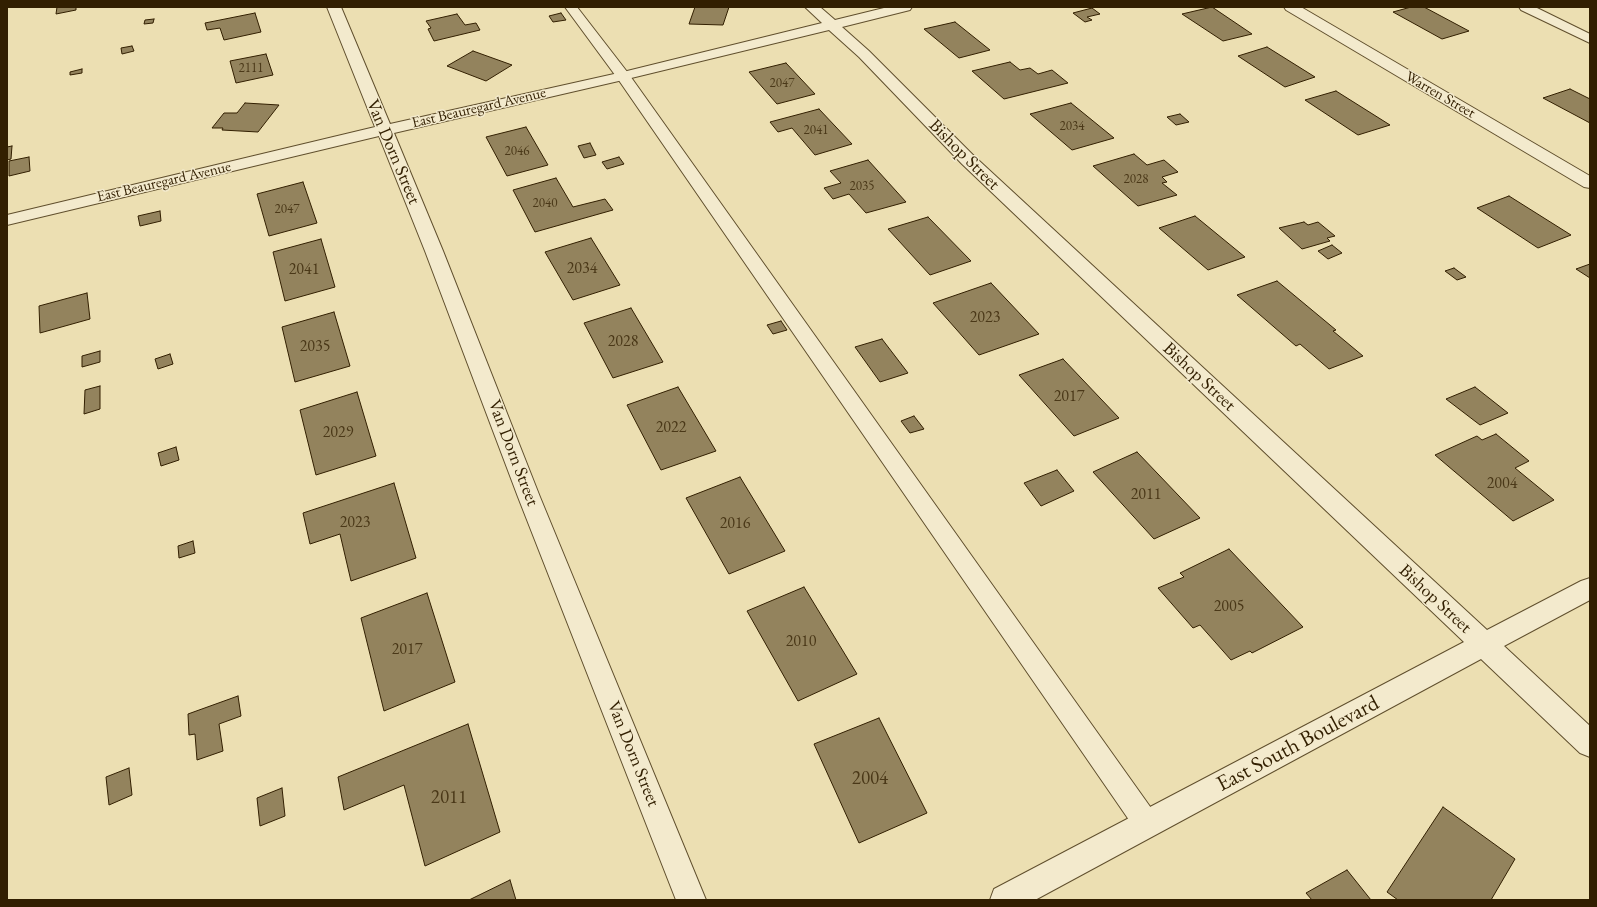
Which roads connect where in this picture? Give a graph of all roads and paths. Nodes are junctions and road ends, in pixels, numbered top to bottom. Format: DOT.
graph roads {
  1 [pos="334,7"];
  2 [pos="571,7"];
  3 [pos="812,7"];
  4 [pos="905,7"];
  5 [pos="1290,7"];
  6 [pos="1525,7"];
  7 [pos="831,24"];
  8 [pos="1590,38"];
  9 [pos="623,76"];
  10 [pos="384,130"];
  11 [pos="1590,183"];
  12 [pos="7,220"];
  13 [pos="1590,588"];
  14 [pos="1484,645"];
  15 [pos="1590,744"];
  16 [pos="1147,824"];
  17 [pos="691,900"];
  18 [pos="1005,900"];
  1 -- 10 [label="street, Van Dorn Street"];
  2 -- 9 [label="lane"];
  3 -- 7 [label="street, Bishop Street"];
  4 -- 7 [label="street, East Beauregard Avenue"];
  5 -- 11 [label="street, Warren Street"];
  6 -- 8 [label="lane"];
  7 -- 9 [label="street, East Beauregard Avenue"];
  7 -- 14 [label="street, Bishop Street"];
  9 -- 10 [label="street, East Beauregard Avenue"];
  9 -- 16 [label="lane"];
  10 -- 12 [label="street, East Beauregard Avenue"];
  10 -- 17 [label="street, Van Dorn Street"];
  13 -- 14 [label="street, East South Boulevard"];
  14 -- 15 [label="street, Bishop Street"];
  14 -- 16 [label="street, East South Boulevard"];
  16 -- 18 [label="street, East South Boulevard"];
}
